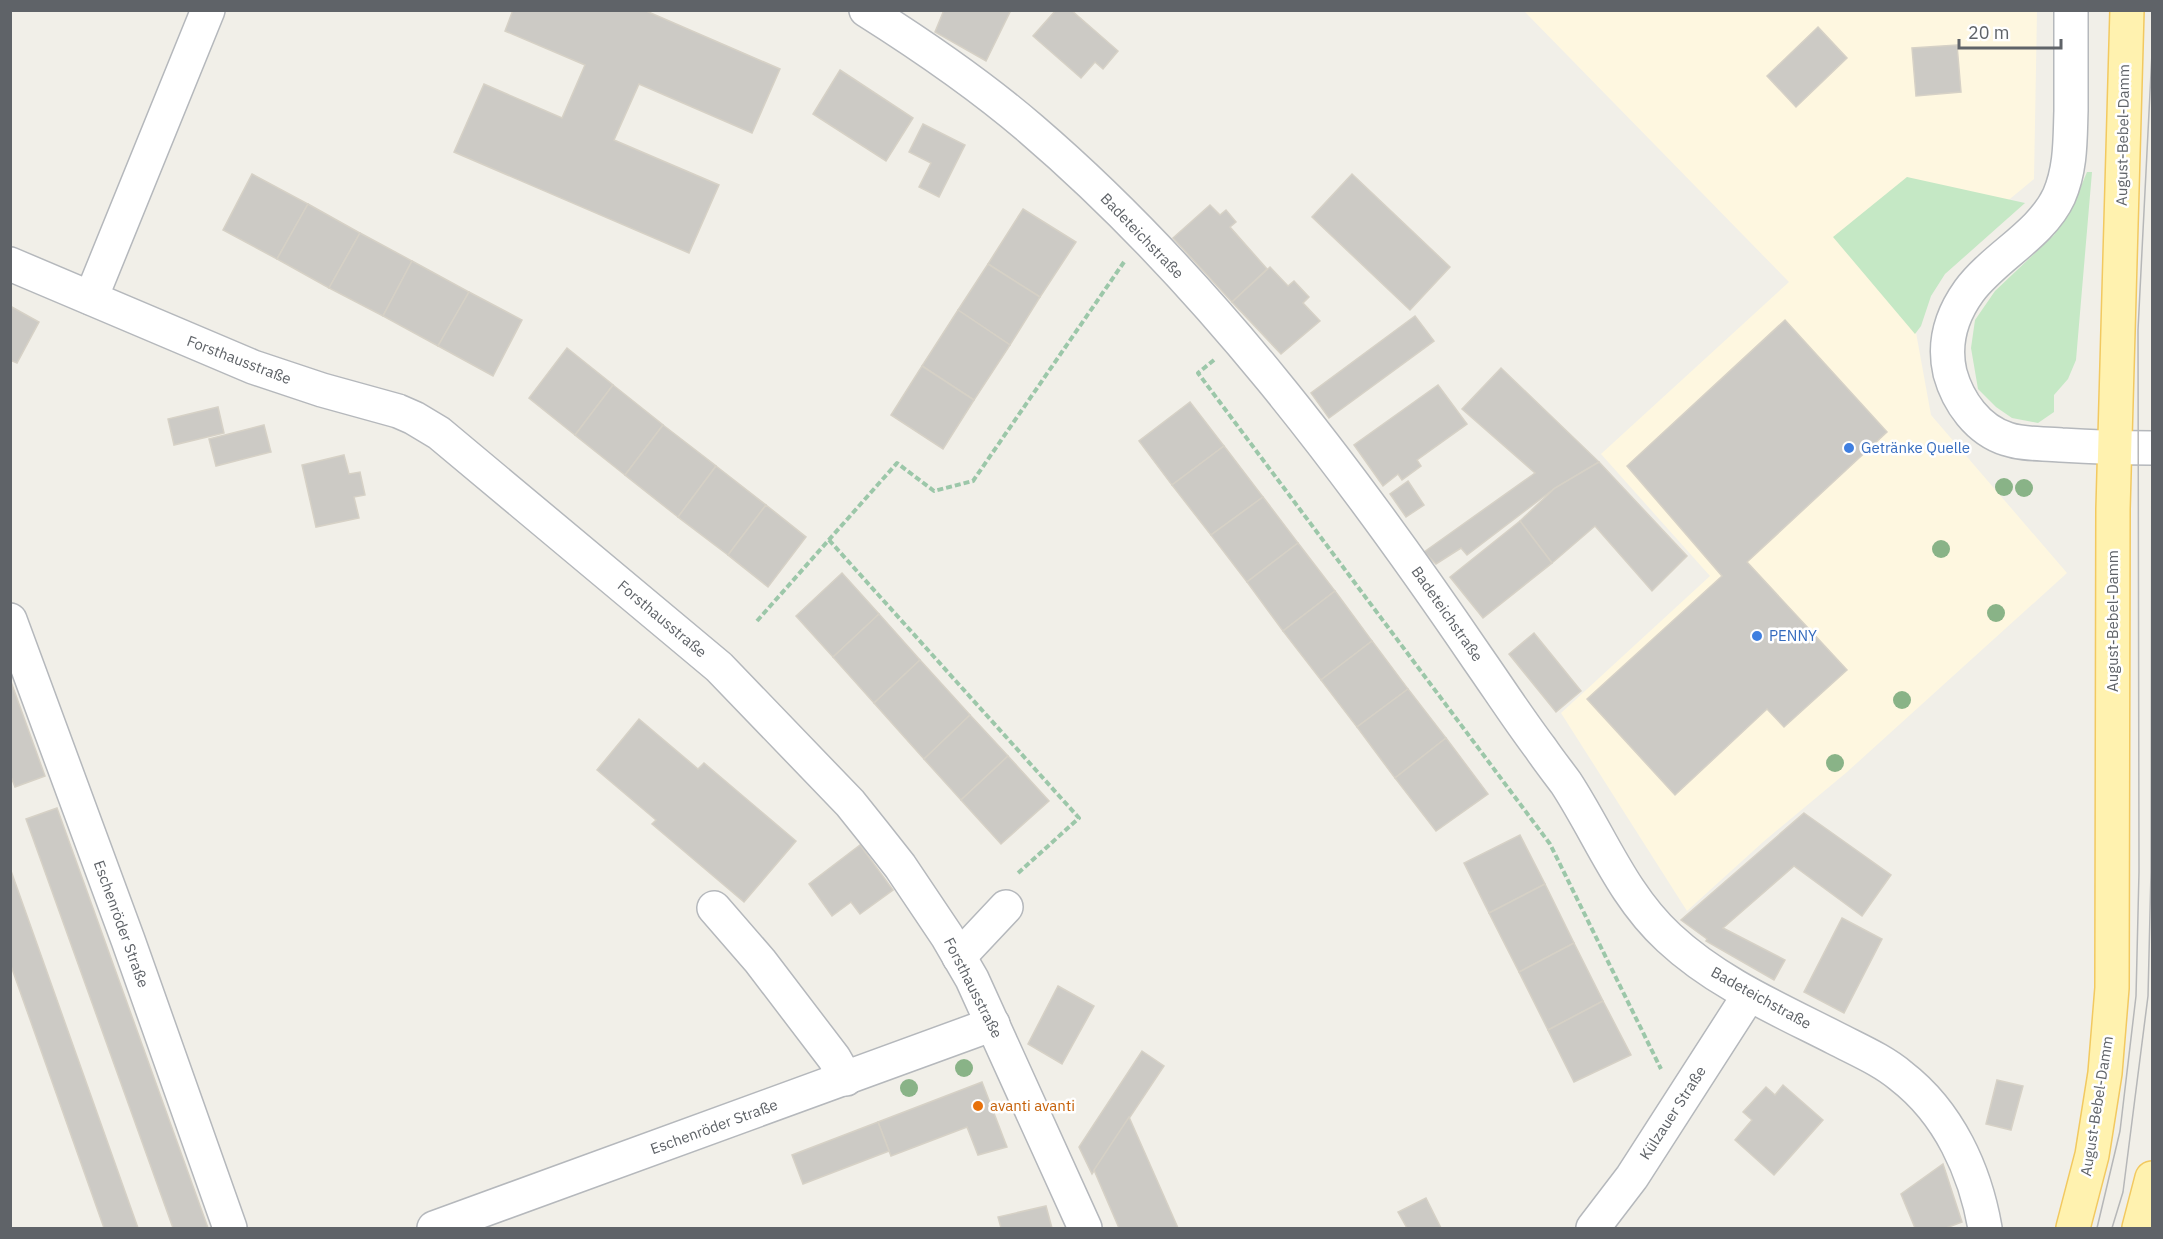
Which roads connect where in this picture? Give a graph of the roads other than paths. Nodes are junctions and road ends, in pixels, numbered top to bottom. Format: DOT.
graph roads {
  1 [pos="208,10"];
  2 [pos="866,10"];
  3 [pos="2071,10"];
  4 [pos="2127,10"];
  5 [pos="10,264"];
  6 [pos="91,298"];
  7 [pos="2114,448"];
  8 [pos="2152,448"];
  9 [pos="10,620"];
  10 [pos="1006,906"];
  11 [pos="714,908"];
  12 [pos="960,957"];
  13 [pos="1749,994"];
  14 [pos="993,1024"];
  15 [pos="846,1080"];
  16 [pos="2152,1178"];
  17 [pos="230,1228"];
  18 [pos="434,1228"];
  19 [pos="1085,1228"];
  20 [pos="1593,1228"];
  21 [pos="1985,1228"];
  22 [pos="2073,1228"];
  23 [pos="2139,1228"];
  1 -- 6 [label="street"];
  2 -- 13 [label="street, Badeteichstraße"];
  3 -- 7 [label="street"];
  4 -- 7 [label="main road, August-Bebel-Damm"];
  5 -- 6 [label="street, Forsthausstraße"];
  6 -- 12 [label="street, Forsthausstraße"];
  7 -- 8 [label="street"];
  7 -- 22 [label="main road, August-Bebel-Damm"];
  9 -- 17 [label="street, Eschenröder Straße"];
  10 -- 12 [label="street"];
  11 -- 15 [label="street"];
  12 -- 14 [label="street, Forsthausstraße"];
  13 -- 20 [label="street, Külzauer Straße"];
  13 -- 21 [label="street, Badeteichstraße"];
  14 -- 15 [label="street, Eschenröder Straße"];
  14 -- 19 [label="street, Forsthausstraße"];
  15 -- 18 [label="street, Eschenröder Straße"];
  16 -- 23 [label="main road"];
}
